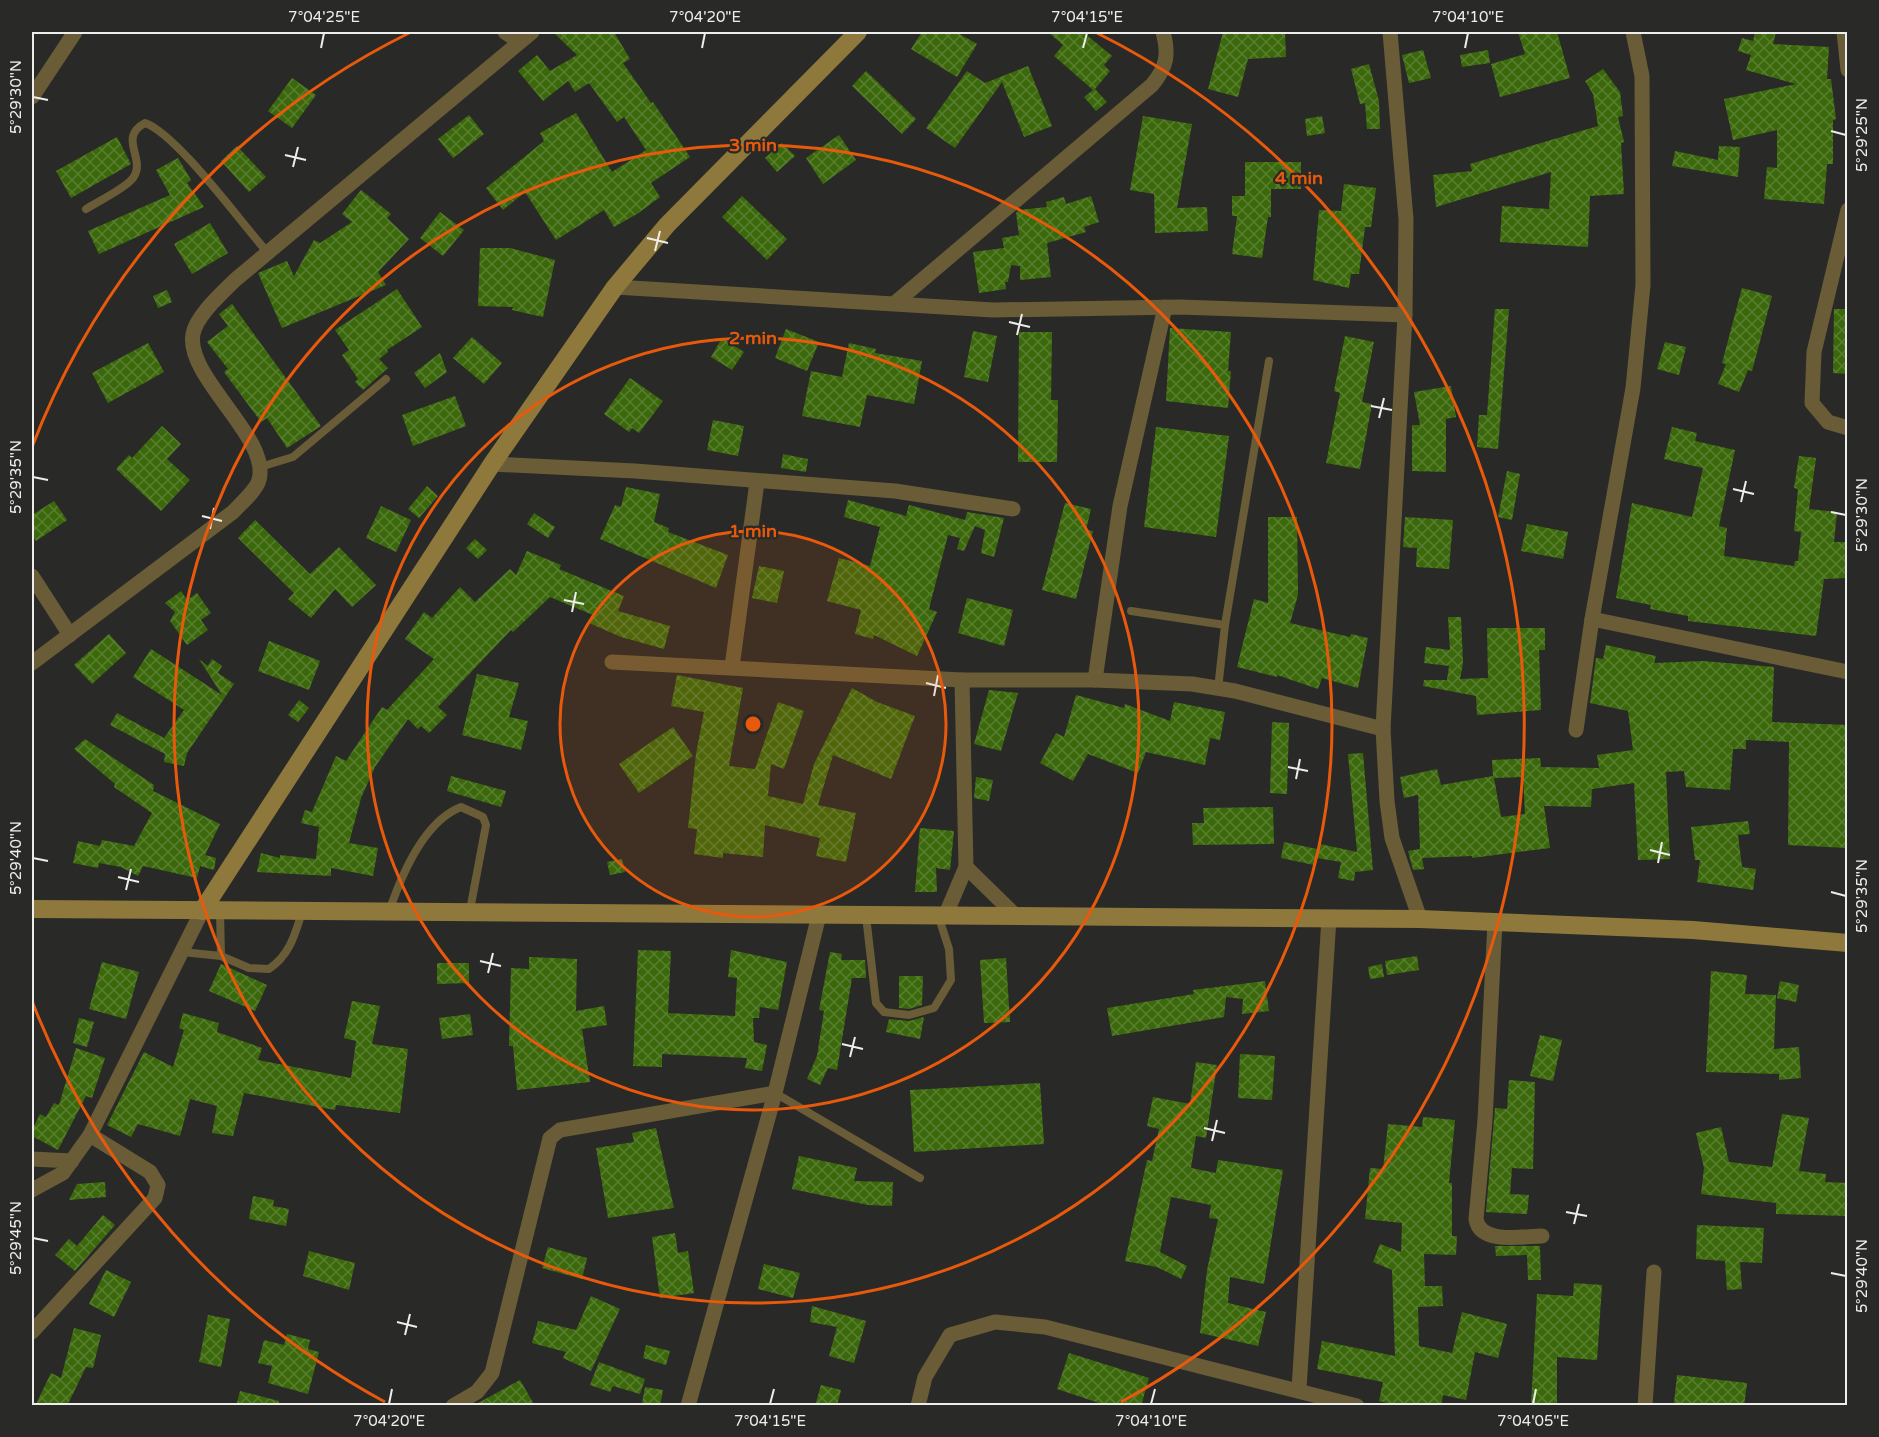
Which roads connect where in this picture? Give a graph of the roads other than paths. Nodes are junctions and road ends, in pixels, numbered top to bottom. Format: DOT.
graph roads {
  1 [pos="75,32"];
  2 [pos="505,32"];
  3 [pos="532,32"];
  4 [pos="858,32"];
  5 [pos="1163,32"];
  6 [pos="1633,32"];
  7 [pos="1395,33"];
  8 [pos="1846,37"];
  9 [pos="518,41"];
  10 [pos="1848,70"];
  11 [pos="32,97"];
  12 [pos="86,209"];
  13 [pos="1848,210"];
  14 [pos="1846,230"];
  15 [pos="268,253"];
  16 [pos="615,286"];
  17 [pos="895,303"];
  18 [pos="1166,307"];
  19 [pos="1405,315"];
  20 [pos="1269,361"];
  21 [pos="386,379"];
  22 [pos="1848,428"];
  23 [pos="492,464"];
  24 [pos="260,466"];
  25 [pos="757,482"];
  26 [pos="1013,509"];
  27 [pos="32,576"];
  28 [pos="1131,611"];
  29 [pos="1592,619"];
  30 [pos="1225,625"];
  31 [pos="70,635"];
  32 [pos="612,662"];
  33 [pos="32,663"];
  34 [pos="732,667"];
  35 [pos="1848,672"];
  36 [pos="962,680"];
  37 [pos="1095,680"];
  38 [pos="1218,688"];
  39 [pos="1383,729"];
  40 [pos="1576,730"];
  41 [pos="966,867"];
  42 [pos="32,909"];
  43 [pos="470,910"];
  44 [pos="211,911"];
  45 [pos="302,912"];
  46 [pos="388,912"];
  47 [pos="941,914"];
  48 [pos="1014,914"];
  49 [pos="819,915"];
  50 [pos="866,915"];
  51 [pos="1329,918"];
  52 [pos="1420,919"];
  53 [pos="1495,922"];
  54 [pos="1848,943"];
  55 [pos="182,952"];
  56 [pos="221,957"];
  57 [pos="775,1093"];
  58 [pos="90,1135"];
  59 [pos="32,1158"];
  60 [pos="72,1161"];
  61 [pos="920,1178"];
  62 [pos="32,1190"];
  63 [pos="1542,1236"];
  64 [pos="1654,1272"];
  65 [pos="32,1332"];
  66 [pos="1299,1389"];
  67 [pos="453,1406"];
  68 [pos="688,1406"];
  69 [pos="918,1406"];
  70 [pos="1357,1406"];
  71 [pos="1645,1406"];
  1 -- 11 [label="street"];
  2 -- 9 [label="street"];
  3 -- 9 [label="street"];
  4 -- 16 [label="main road"];
  5 -- 17 [label="street"];
  6 -- 29 [label="street"];
  7 -- 19 [label="street"];
  8 -- 10 [label="street"];
  9 -- 15 [label="street"];
  12 -- 15 [label="lane"];
  13 -- 14 [label="street"];
  14 -- 22 [label="street"];
  15 -- 24 [label="street"];
  16 -- 17 [label="street"];
  16 -- 23 [label="main road"];
  17 -- 18 [label="street"];
  18 -- 19 [label="street"];
  18 -- 37 [label="street"];
  19 -- 39 [label="street"];
  20 -- 30 [label="lane"];
  21 -- 24 [label="lane"];
  23 -- 25 [label="street"];
  23 -- 44 [label="main road"];
  24 -- 31 [label="street"];
  25 -- 26 [label="street"];
  25 -- 34 [label="street"];
  27 -- 31 [label="street"];
  28 -- 30 [label="lane"];
  29 -- 35 [label="street"];
  29 -- 40 [label="street"];
  30 -- 38 [label="lane"];
  31 -- 33 [label="street"];
  32 -- 34 [label="street"];
  34 -- 36 [label="street"];
  36 -- 37 [label="street"];
  36 -- 41 [label="street"];
  37 -- 38 [label="street"];
  38 -- 39 [label="street"];
  39 -- 52 [label="street"];
  41 -- 47 [label="street"];
  41 -- 48 [label="street"];
  42 -- 44 [label="main road"];
  43 -- 46 [label="main road"];
  43 -- 46 [label="lane"];
  43 -- 49 [label="main road"];
  44 -- 45 [label="main road"];
  44 -- 55 [label="street"];
  44 -- 56 [label="lane"];
  45 -- 46 [label="main road"];
  45 -- 56 [label="lane"];
  47 -- 48 [label="main road"];
  47 -- 50 [label="main road"];
  47 -- 50 [label="lane"];
  48 -- 51 [label="main road"];
  49 -- 50 [label="main road"];
  49 -- 57 [label="street"];
  51 -- 52 [label="main road"];
  51 -- 66 [label="street"];
  52 -- 53 [label="main road"];
  53 -- 54 [label="main road"];
  53 -- 63 [label="street"];
  55 -- 56 [label="lane"];
  55 -- 58 [label="street"];
  57 -- 61 [label="lane"];
  57 -- 67 [label="street"];
  57 -- 68 [label="street"];
  58 -- 60 [label="street"];
  58 -- 65 [label="street"];
  59 -- 60 [label="street"];
  60 -- 62 [label="street"];
  64 -- 71 [label="street"];
  66 -- 69 [label="street"];
  66 -- 70 [label="street"];
}
